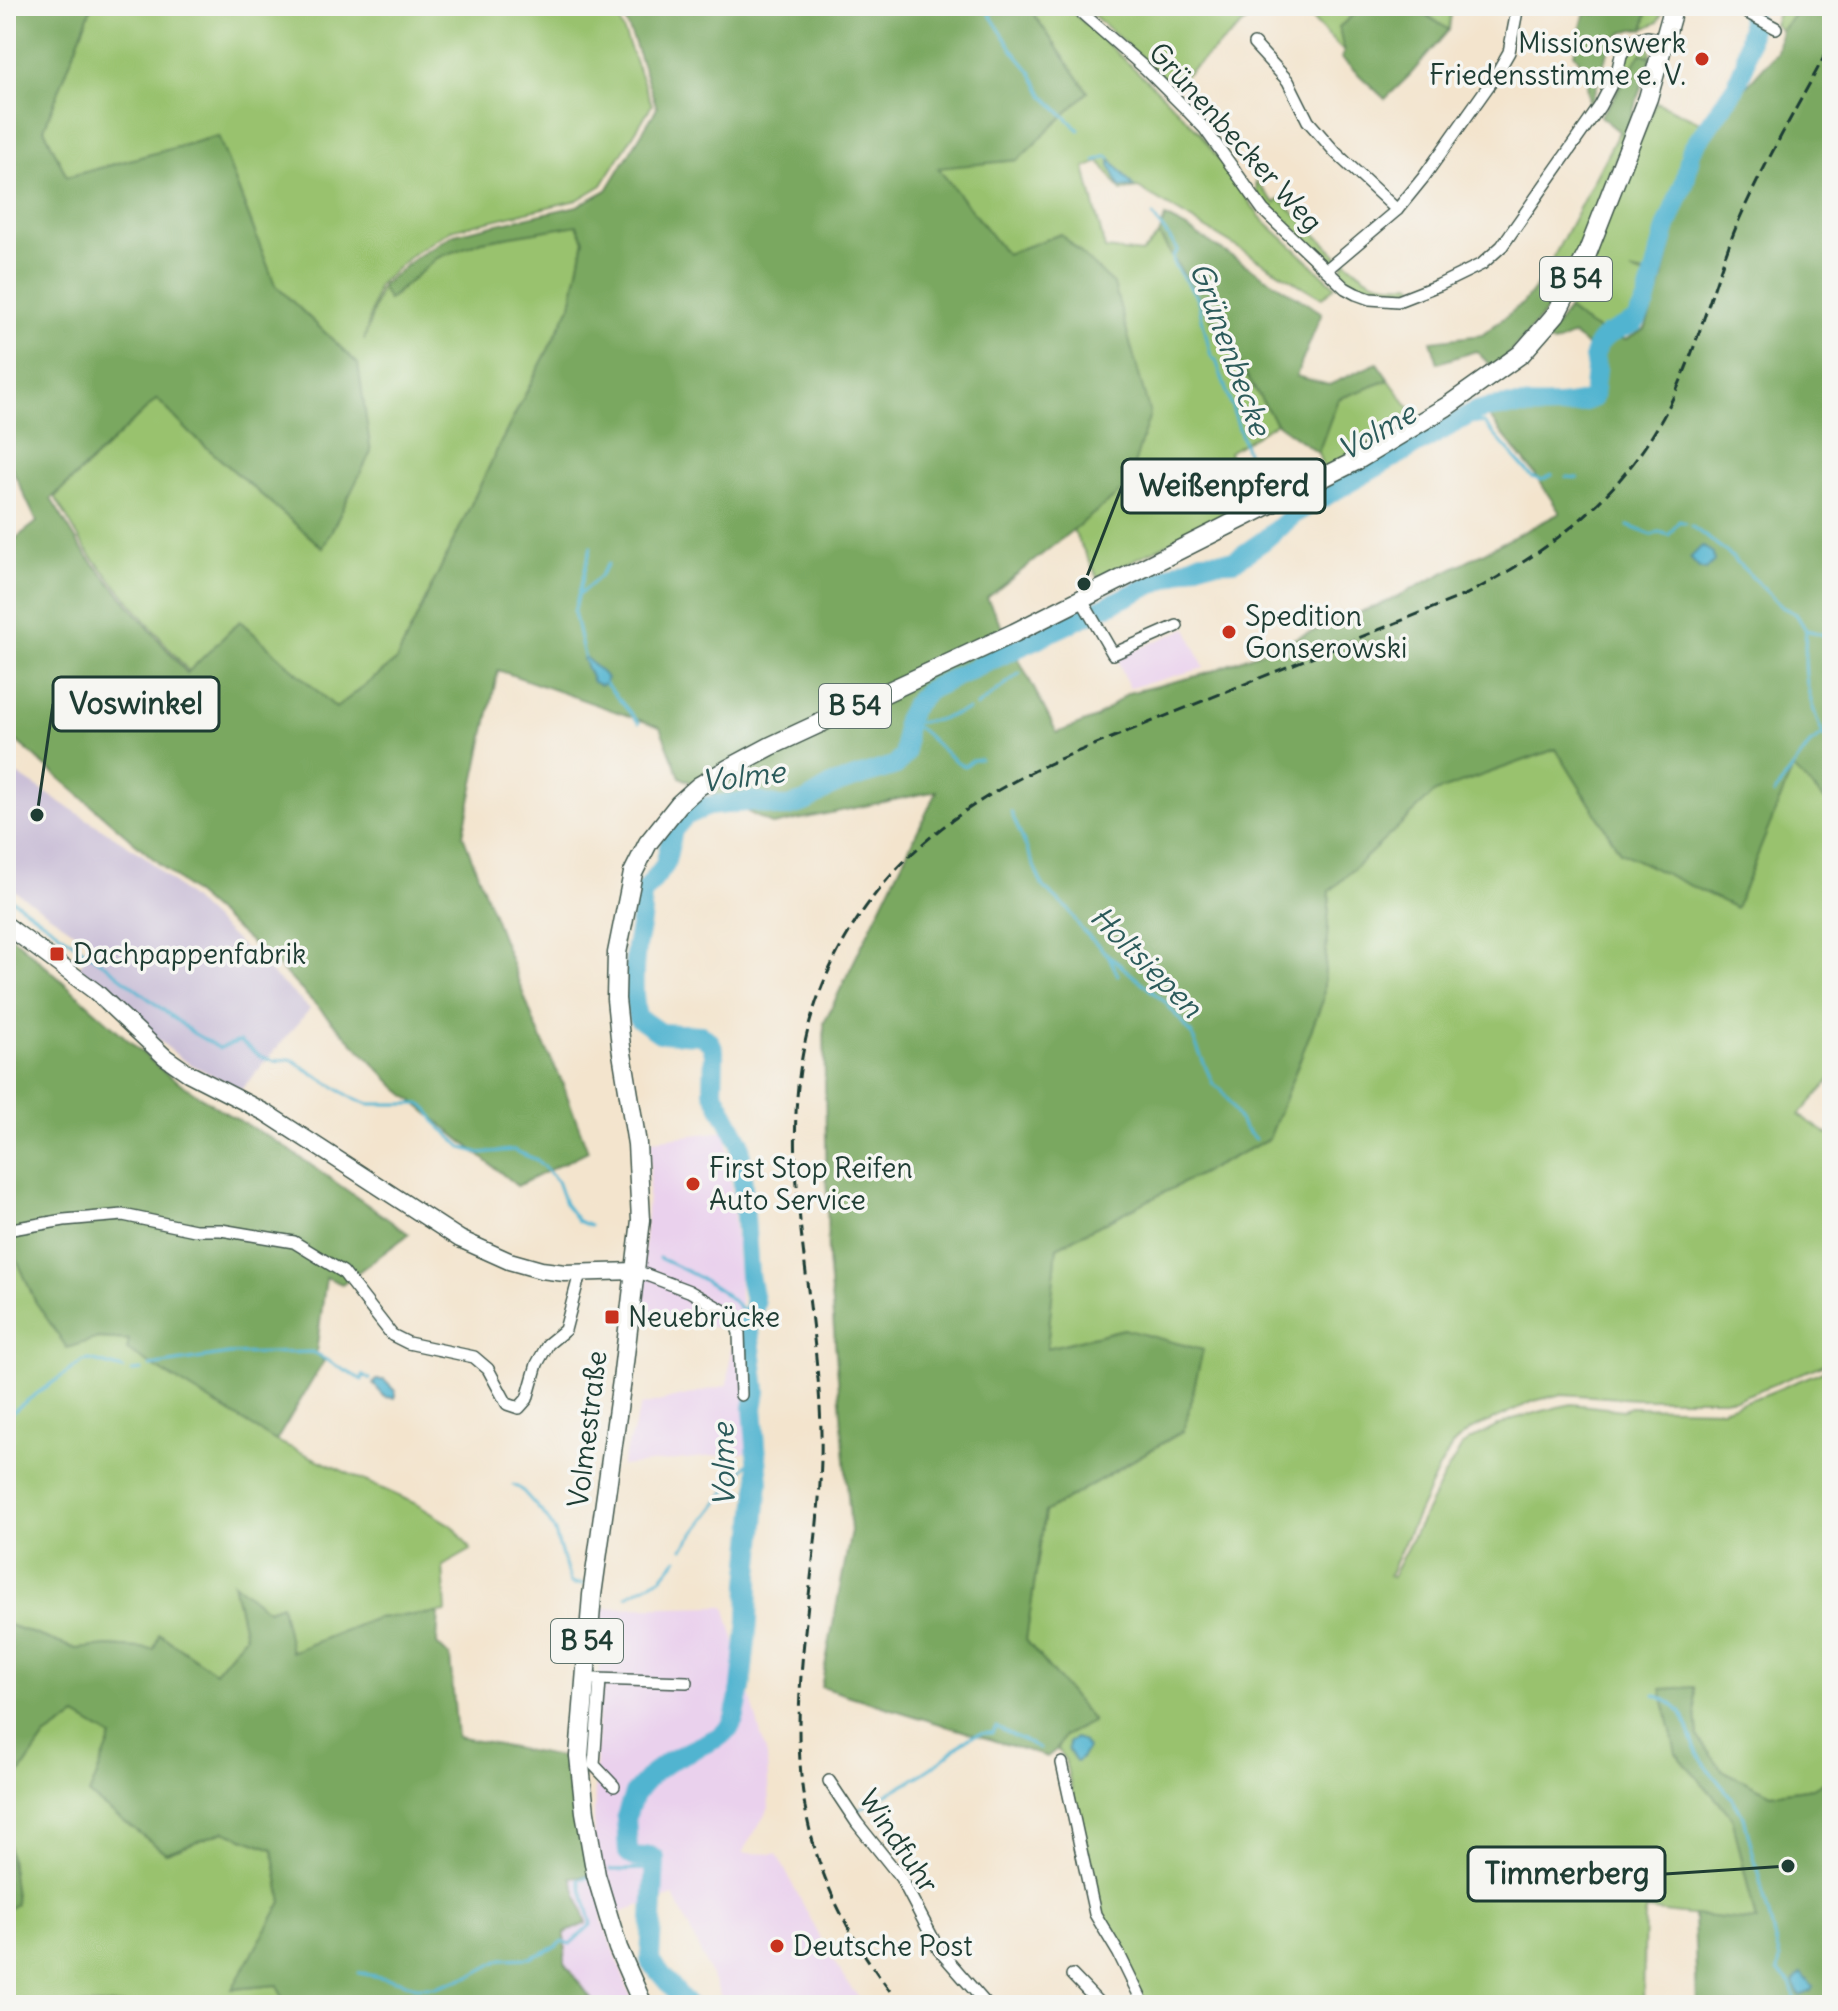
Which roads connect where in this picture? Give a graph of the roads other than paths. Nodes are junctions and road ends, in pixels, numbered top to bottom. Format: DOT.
graph roads {
  1 [pos="1074,6"];
  2 [pos="1518,6"];
  3 [pos="1674,6"];
  4 [pos="1744,11"];
  5 [pos="1776,28"];
  6 [pos="1665,40"];
  7 [pos="1254,44"];
  8 [pos="1397,210"];
  9 [pos="1326,270"];
  10 [pos="1083,602"];
  11 [pos="1177,626"];
  12 [pos="6,925"];
  13 [pos="6,1230"];
  14 [pos="636,1271"];
  15 [pos="580,1273"];
  16 [pos="741,1395"];
  17 [pos="592,1679"];
  18 [pos="687,1682"];
  19 [pos="1062,1763"];
  20 [pos="829,1781"];
  21 [pos="614,1786"];
  22 [pos="1072,1975"];
  23 [pos="643,2005"];
  24 [pos="987,2005"];
  25 [pos="1101,2005"];
  26 [pos="1144,2005"];
  1 -- 9 [label="street, Grünenbecker Weg"];
  2 -- 8 [label="street"];
  3 -- 6 [label="main road, B 54"];
  4 -- 5 [label="street"];
  6 -- 9 [label="street, Grünenbecker Weg"];
  6 -- 10 [label="main road, B 54"];
  7 -- 8 [label="street"];
  8 -- 9 [label="street"];
  10 -- 11 [label="street"];
  10 -- 14 [label="main road, Volmestraße / B 54"];
  12 -- 15 [label="main road"];
  13 -- 15 [label="street"];
  14 -- 15 [label="main road"];
  14 -- 16 [label="street"];
  14 -- 17 [label="main road, Volmestraße / B 54"];
  17 -- 18 [label="street"];
  17 -- 21 [label="street"];
  17 -- 23 [label="main road, Volmestraße / B 54"];
  19 -- 26 [label="street"];
  20 -- 24 [label="street, Windfuhr"];
  22 -- 25 [label="street"];
}
